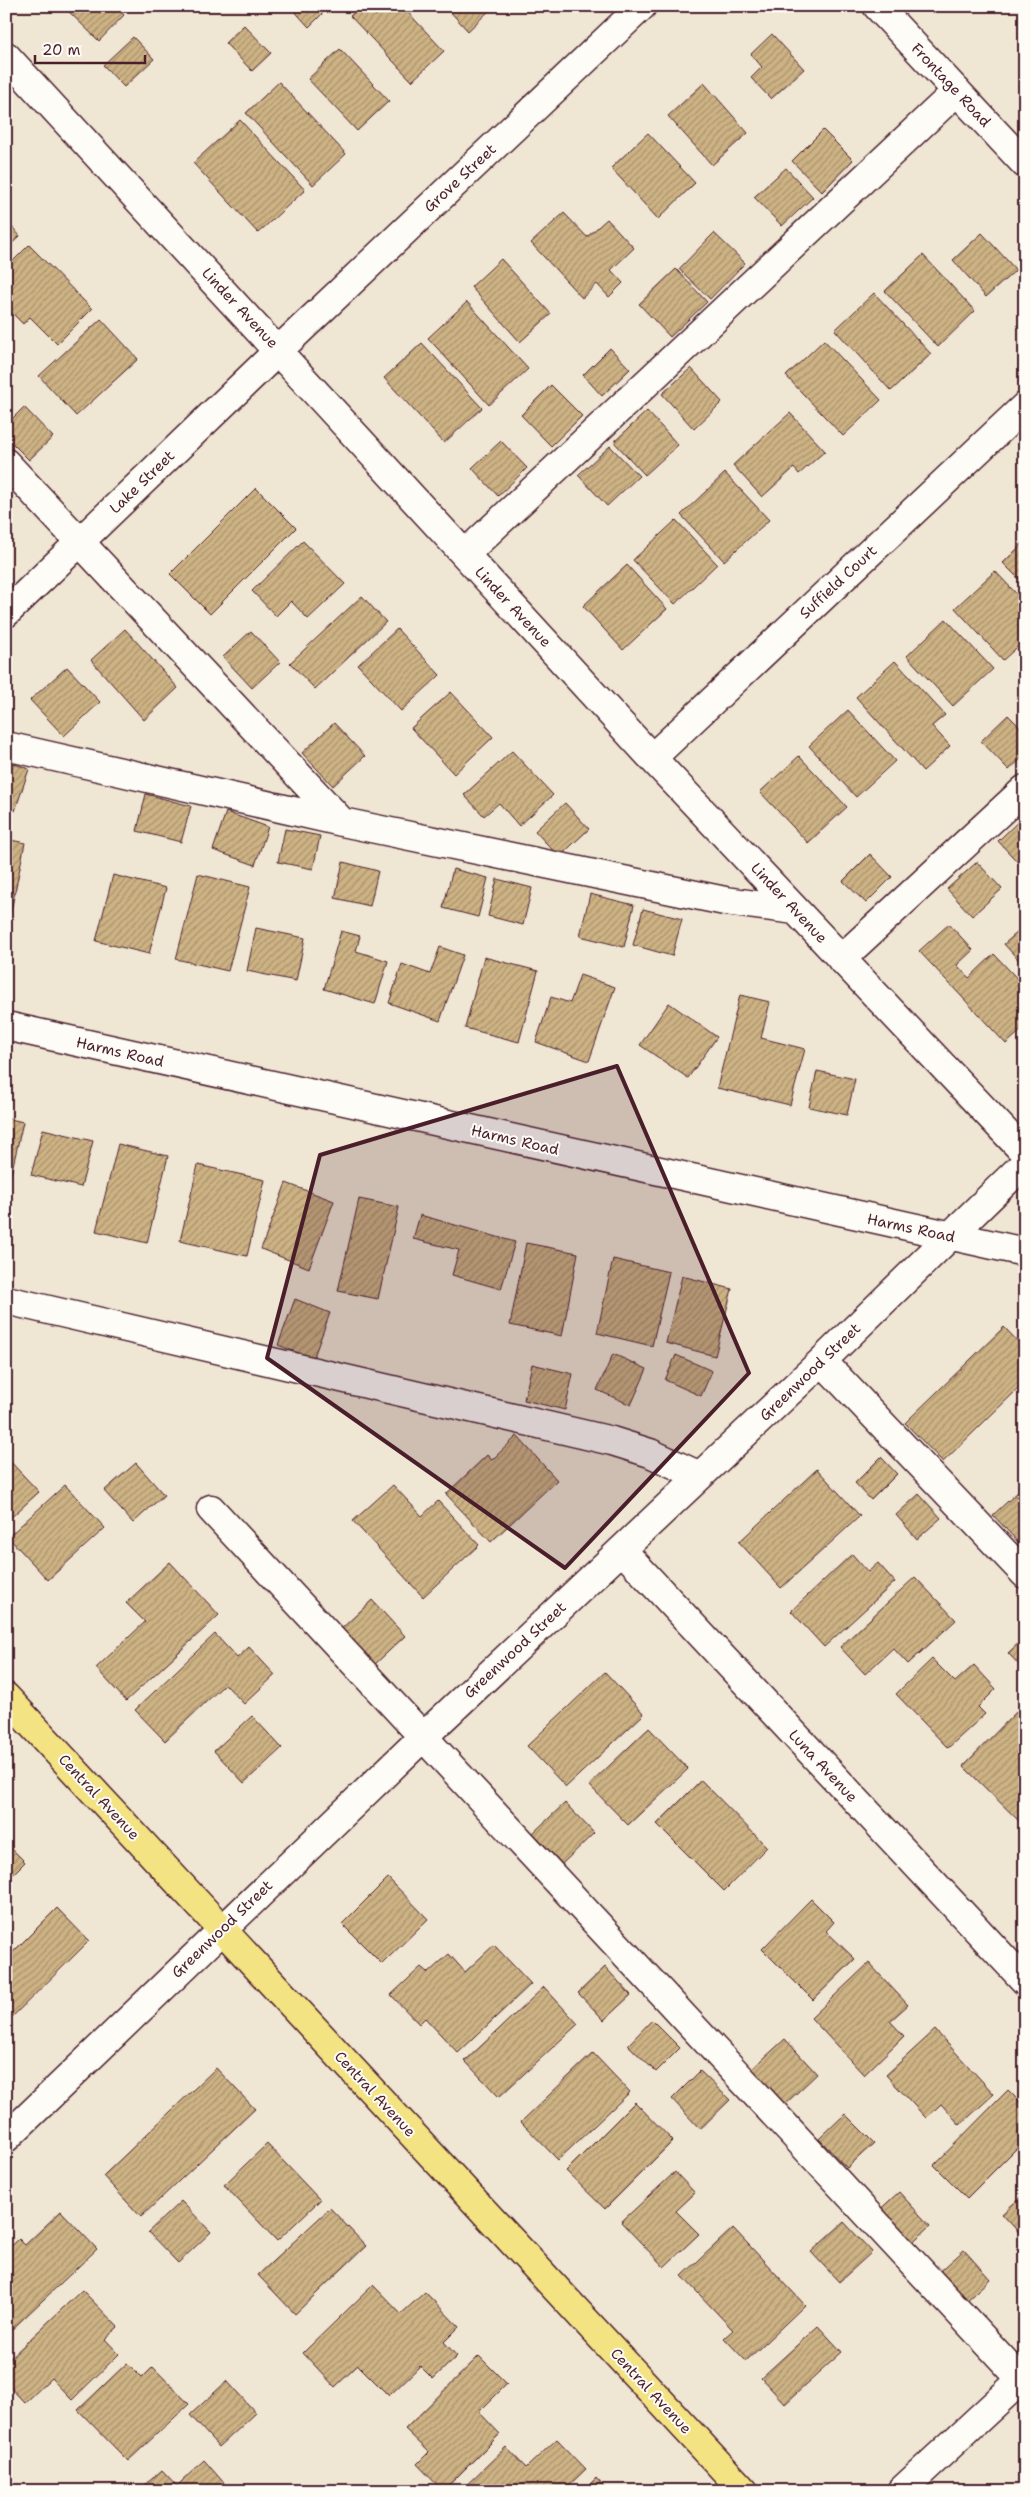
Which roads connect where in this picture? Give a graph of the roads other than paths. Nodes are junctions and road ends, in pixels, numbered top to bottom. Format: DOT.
graph roads {
  1 [pos="642,6"];
  2 [pos="877,6"];
  3 [pos="6,56"];
  4 [pos="957,91"];
  5 [pos="1025,164"];
  6 [pos="278,350"];
  7 [pos="1025,406"];
  8 [pos="6,463"];
  9 [pos="80,542"];
  10 [pos="464,554"];
  11 [pos="6,613"];
  12 [pos="6,746"];
  13 [pos="652,758"];
  14 [pos="1025,789"];
  15 [pos="342,822"];
  16 [pos="794,910"];
  17 [pos="841,959"];
  18 [pos="6,1026"];
  19 [pos="1025,1153"];
  20 [pos="1025,1164"];
  21 [pos="949,1237"];
  22 [pos="1025,1252"];
  23 [pos="6,1300"];
  24 [pos="822,1361"];
  25 [pos="700,1476"];
  26 [pos="211,1509"];
  27 [pos="622,1550"];
  28 [pos="1025,1574"];
  29 [pos="6,1697"];
  30 [pos="423,1737"];
  31 [pos="222,1929"];
  32 [pos="1025,1981"];
  33 [pos="6,2138"];
  34 [pos="1023,2378"];
  35 [pos="744,2491"];
  36 [pos="901,2491"];
  1 -- 6 [label="street, Grove Street"];
  2 -- 4 [label="street, Frontage Road"];
  3 -- 6 [label="street, Linder Avenue"];
  4 -- 5 [label="street, Frontage Road"];
  4 -- 10 [label="street"];
  6 -- 9 [label="street, Lake Street"];
  6 -- 10 [label="street, Linder Avenue"];
  7 -- 13 [label="street, Suffield Court"];
  8 -- 9 [label="street"];
  9 -- 11 [label="street, Lake Street"];
  9 -- 15 [label="street"];
  10 -- 13 [label="street, Linder Avenue"];
  12 -- 15 [label="street"];
  13 -- 16 [label="street, Linder Avenue"];
  14 -- 17 [label="street"];
  15 -- 16 [label="street"];
  16 -- 17 [label="street, Linder Avenue"];
  17 -- 19 [label="street, Linder Avenue"];
  18 -- 21 [label="street, Harms Road"];
  20 -- 21 [label="street, Greenwood Street"];
  21 -- 22 [label="street, Harms Road"];
  21 -- 24 [label="street, Greenwood Street"];
  23 -- 25 [label="street"];
  24 -- 25 [label="street, Greenwood Street"];
  24 -- 28 [label="street"];
  25 -- 27 [label="street, Greenwood Street"];
  26 -- 30 [label="street"];
  27 -- 30 [label="street, Greenwood Street"];
  27 -- 32 [label="street, Luna Avenue"];
  29 -- 31 [label="main road, Central Avenue"];
  30 -- 31 [label="street, Greenwood Street"];
  30 -- 34 [label="street"];
  31 -- 33 [label="street, Greenwood Street"];
  31 -- 35 [label="main road, Central Avenue"];
  34 -- 36 [label="street"];
}
